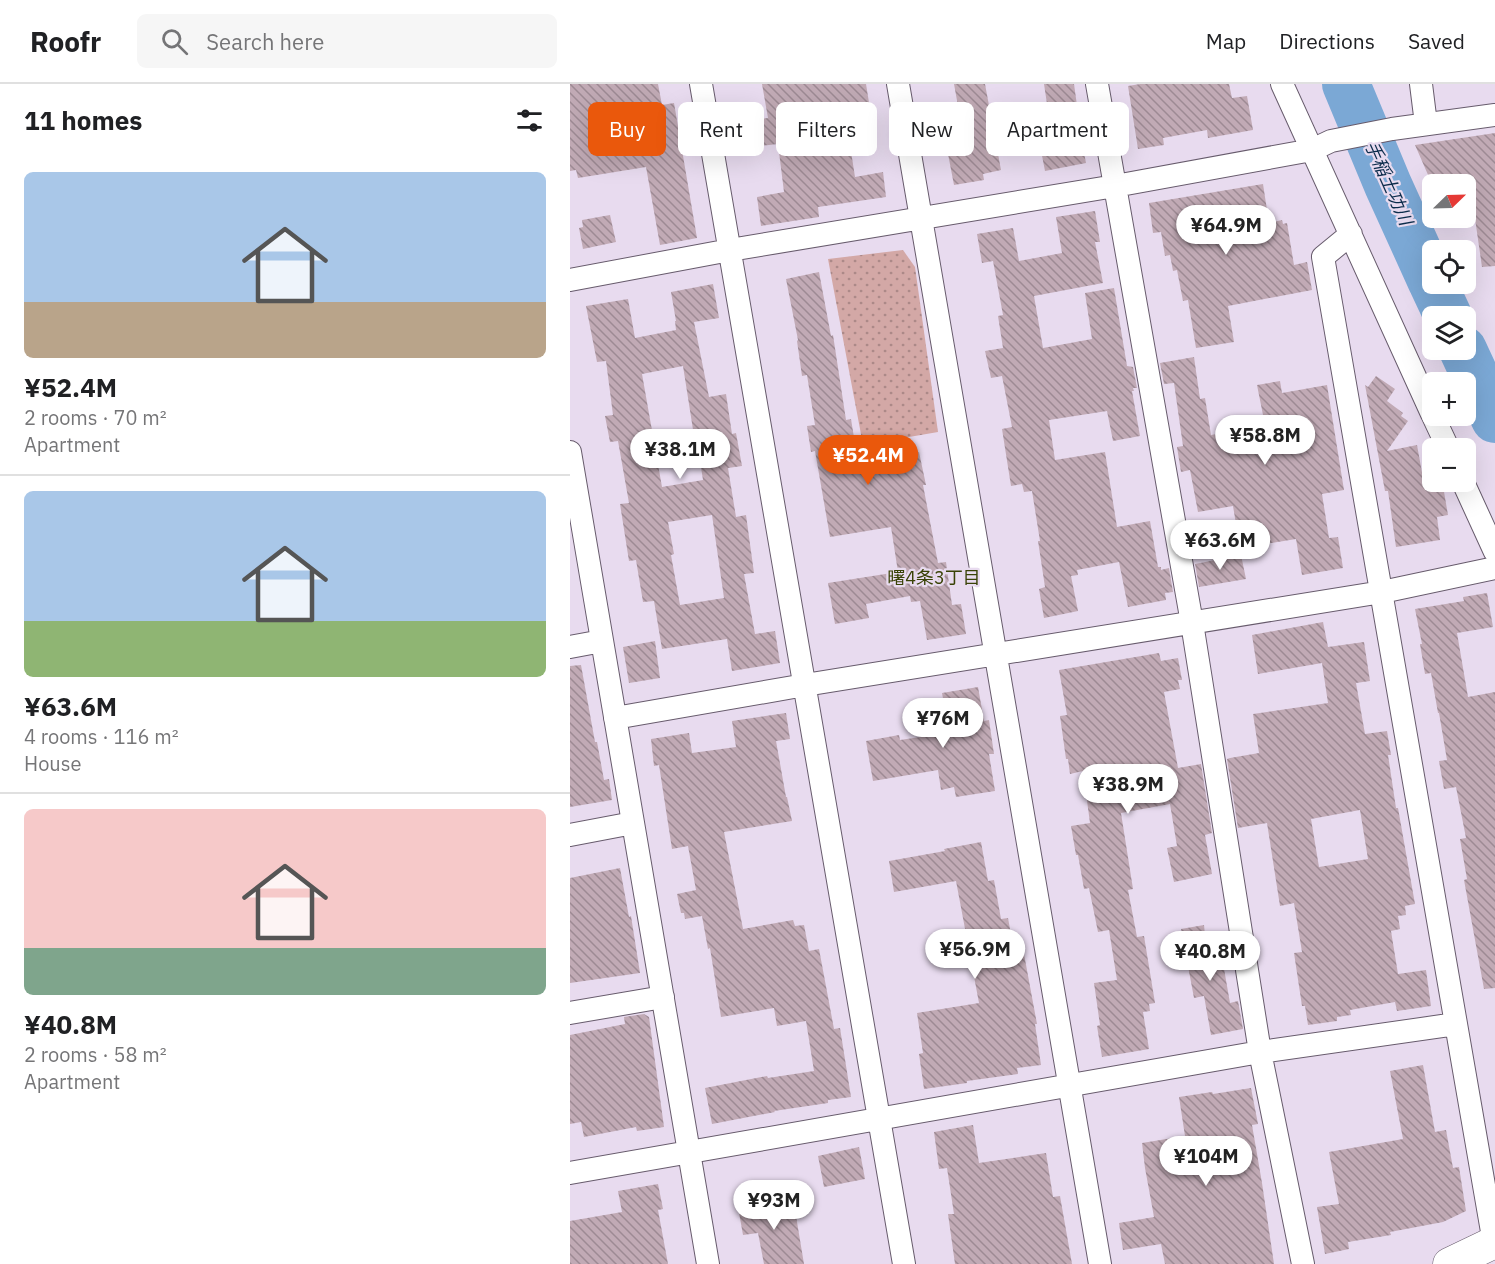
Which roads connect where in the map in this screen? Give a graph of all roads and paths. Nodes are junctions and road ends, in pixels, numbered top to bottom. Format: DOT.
graph roads {
  1 [pos="701,84"];
  2 [pos="898,84"];
  3 [pos="1097,84"];
  4 [pos="1282,84"];
  5 [pos="1421,84"];
  6 [pos="1495,115"];
  7 [pos="1426,124"];
  8 [pos="1321,145"];
  9 [pos="1115,186"];
  10 [pos="921,219"];
  11 [pos="1351,234"];
  12 [pos="730,250"];
  13 [pos="570,280"];
  14 [pos="1422,391"];
  15 [pos="570,452"];
  16 [pos="1468,492"];
  17 [pos="1495,552"];
  18 [pos="1495,568"];
  19 [pos="1382,592"];
  20 [pos="1192,623"];
  21 [pos="602,641"];
  22 [pos="570,647"];
  23 [pos="996,653"];
  24 [pos="805,684"];
  25 [pos="615,718"];
  26 [pos="633,823"];
  27 [pos="570,835"];
  28 [pos="663,997"];
  29 [pos="570,1013"];
  30 [pos="1456,1024"];
  31 [pos="1260,1052"];
  32 [pos="1070,1086"];
  33 [pos="879,1119"];
  34 [pos="689,1152"];
  35 [pos="570,1173"];
  36 [pos="1494,1242"];
  37 [pos="708,1264"];
  38 [pos="904,1264"];
  39 [pos="1100,1264"];
  40 [pos="1303,1264"];
  41 [pos="1449,1264"];
  1 -- 12 [label="street"];
  2 -- 10 [label="street"];
  3 -- 9 [label="street"];
  4 -- 8 [label="street"];
  5 -- 7 [label="street"];
  6 -- 7 [label="street"];
  7 -- 8 [label="street"];
  8 -- 9 [label="street"];
  8 -- 11 [label="street"];
  9 -- 10 [label="street"];
  9 -- 20 [label="street"];
  10 -- 12 [label="street"];
  10 -- 23 [label="street"];
  11 -- 14 [label="street"];
  11 -- 19 [label="street"];
  12 -- 13 [label="street"];
  12 -- 24 [label="street"];
  15 -- 21 [label="street"];
  16 -- 17 [label="street"];
  18 -- 19 [label="street"];
  19 -- 20 [label="street"];
  19 -- 30 [label="street"];
  20 -- 23 [label="street"];
  20 -- 31 [label="street"];
  21 -- 22 [label="street"];
  21 -- 25 [label="street"];
  23 -- 24 [label="street"];
  23 -- 32 [label="street"];
  24 -- 25 [label="street"];
  24 -- 33 [label="street"];
  25 -- 26 [label="street"];
  26 -- 27 [label="street"];
  26 -- 28 [label="street"];
  28 -- 29 [label="street"];
  28 -- 34 [label="street"];
  30 -- 31 [label="street"];
  30 -- 36 [label="street"];
  31 -- 32 [label="street"];
  31 -- 40 [label="street"];
  32 -- 33 [label="street"];
  32 -- 39 [label="street"];
  33 -- 34 [label="street"];
  33 -- 38 [label="street"];
  34 -- 35 [label="street"];
  34 -- 37 [label="street"];
  36 -- 41 [label="street"];
}
